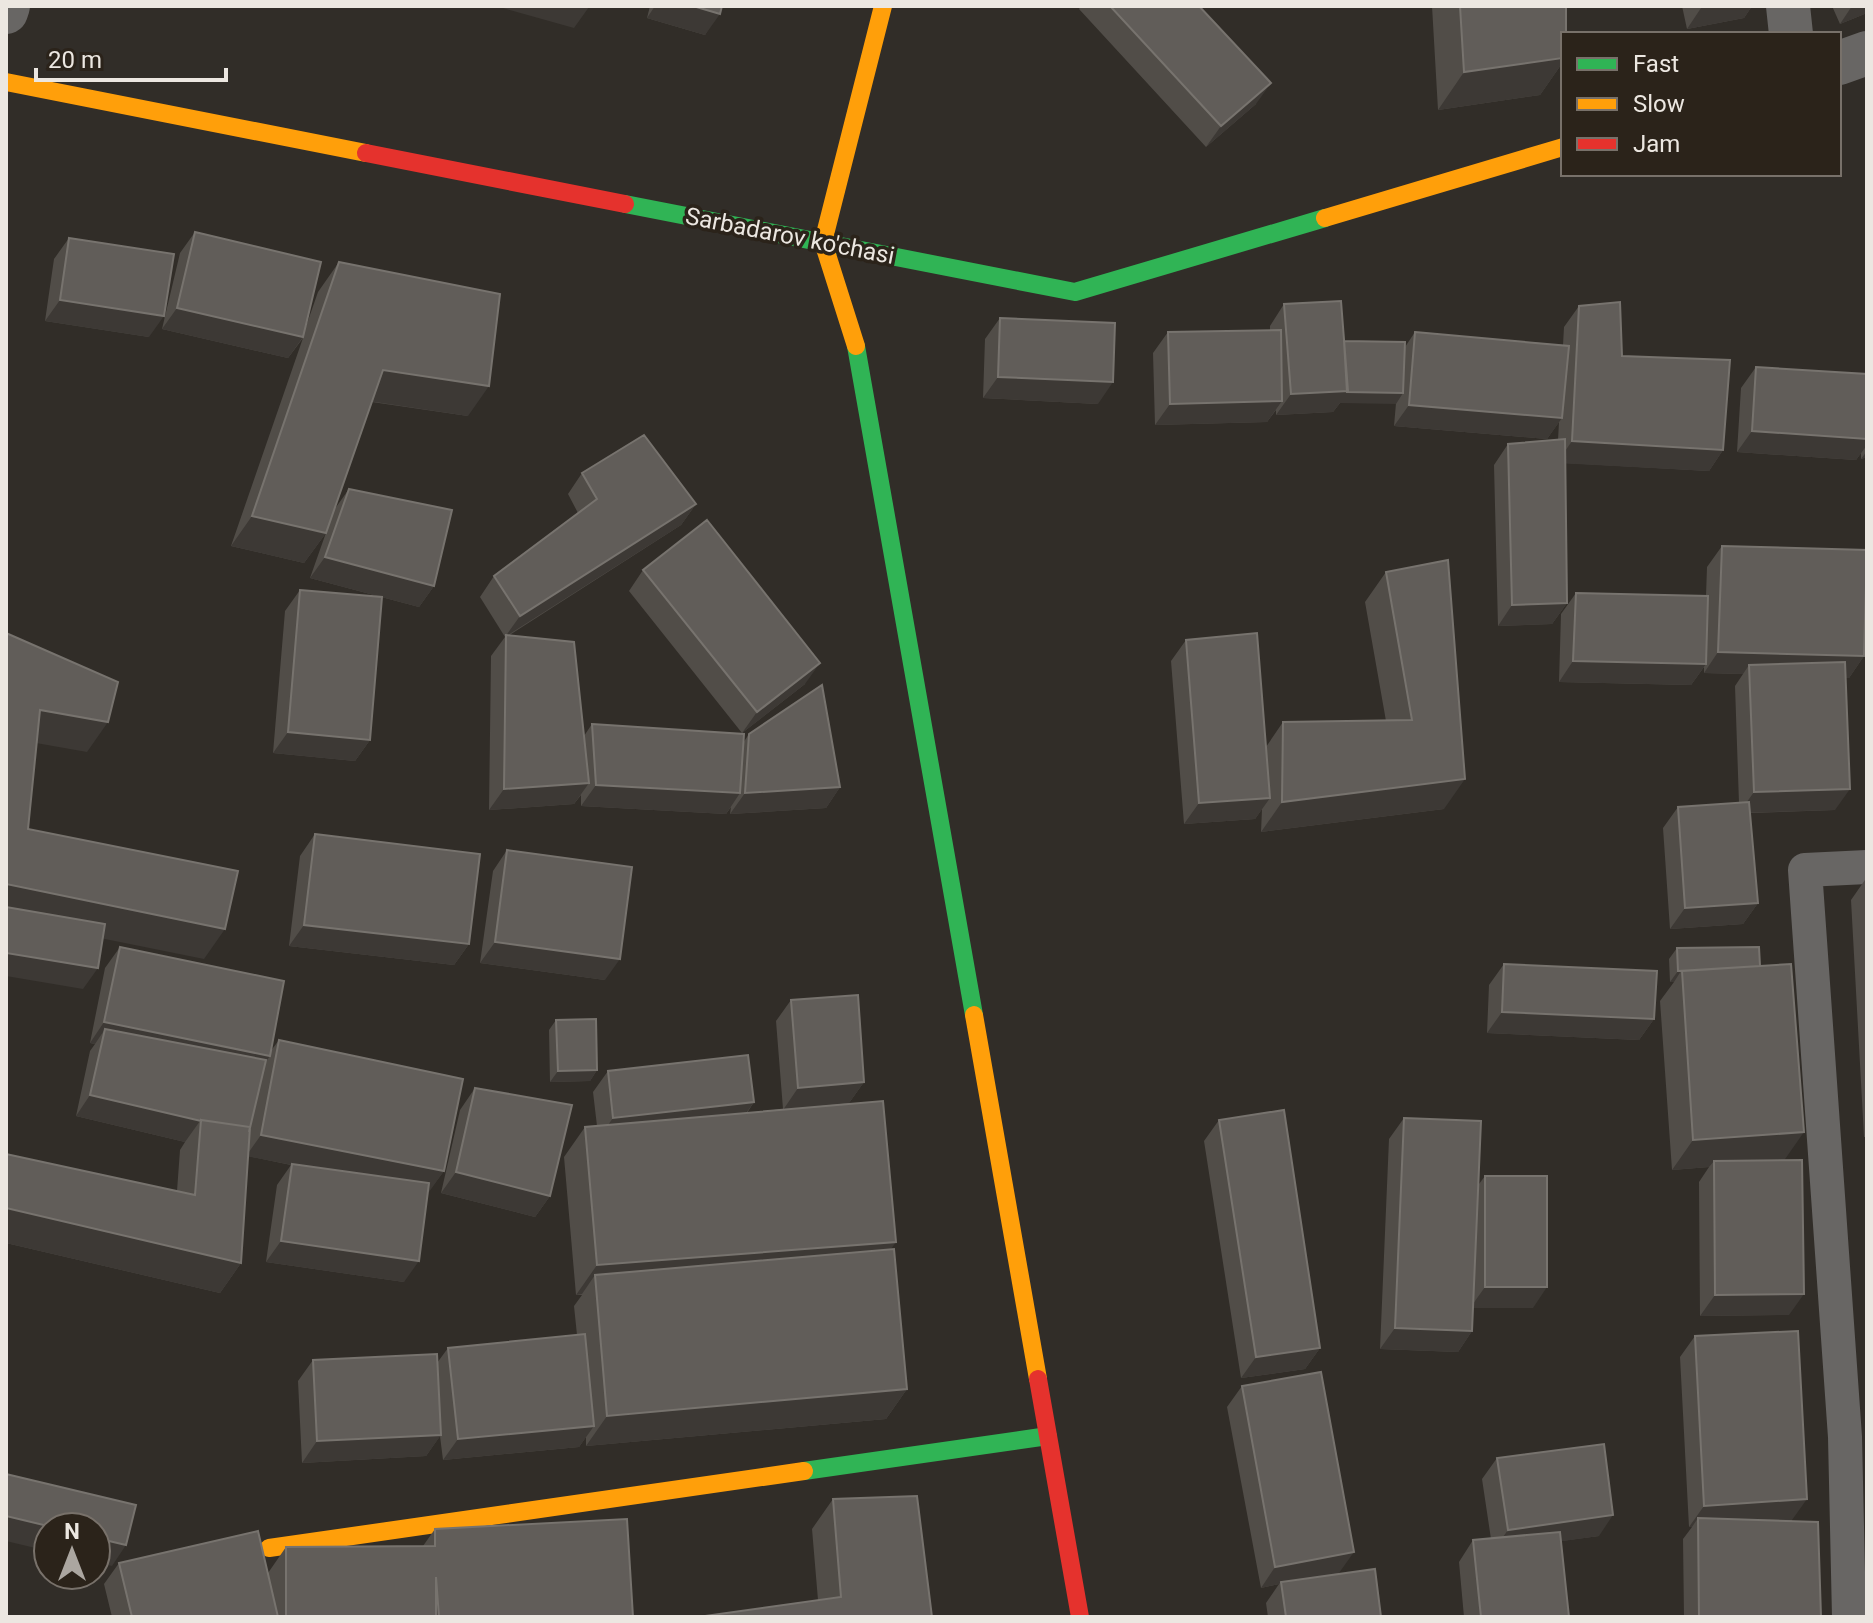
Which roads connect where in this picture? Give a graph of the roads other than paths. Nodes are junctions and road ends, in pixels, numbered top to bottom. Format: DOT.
graph roads {
  1 [pos="8,6"];
  2 [pos="883,6"];
  3 [pos="1788,6"];
  4 [pos="6,12"];
  5 [pos="1791,32"];
  6 [pos="1867,53"];
  7 [pos="1841,62"];
  8 [pos="6,82"];
  9 [pos="1561,148"];
  10 [pos="823,242"];
  11 [pos="1867,867"];
  12 [pos="1048,1436"];
  13 [pos="1856,1436"];
  14 [pos="269,1548"];
  15 [pos="1080,1617"];
  16 [pos="1849,1617"];
  1 -- 4 [label="street"];
  2 -- 10 [label="street"];
  3 -- 5 [label="street"];
  6 -- 7 [label="street"];
  8 -- 10 [label="street, Sarbadarov ko'chasi"];
  9 -- 10 [label="street, Sarbadarov ko'chasi"];
  10 -- 12 [label="street"];
  11 -- 13 [label="lane"];
  12 -- 14 [label="street"];
  12 -- 15 [label="street"];
  13 -- 16 [label="lane"];
}
